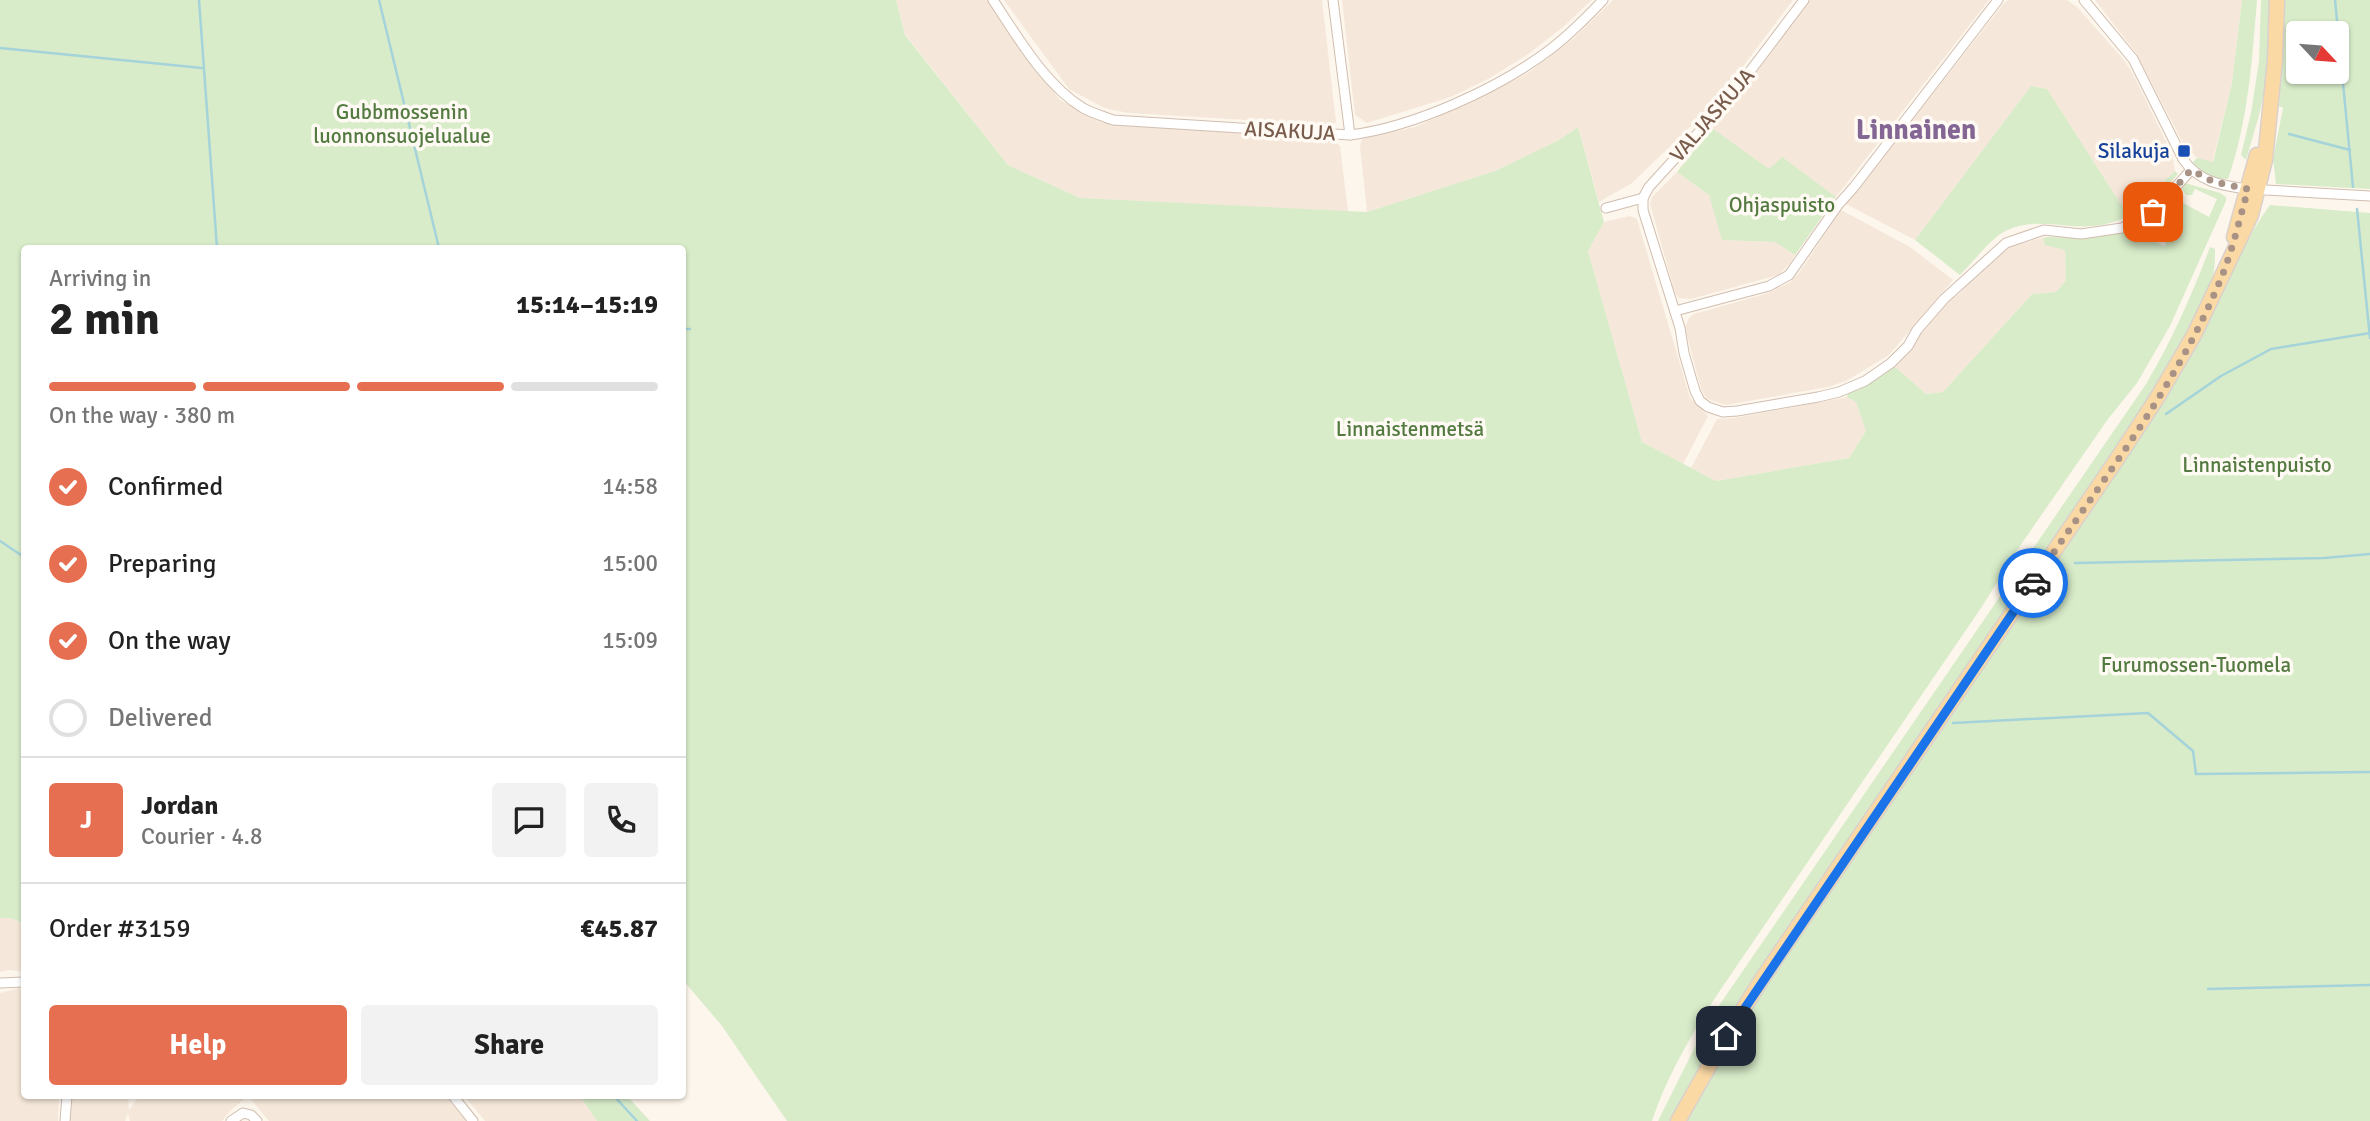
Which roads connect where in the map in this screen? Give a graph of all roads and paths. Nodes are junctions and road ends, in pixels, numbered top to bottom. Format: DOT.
graph roads {
  1 [pos="993,0"];
  2 [pos="1333,0"];
  3 [pos="1603,0"];
  4 [pos="1804,0"];
  5 [pos="1998,0"];
  6 [pos="2084,0"];
  7 [pos="2277,0"];
  8 [pos="1349,135"];
  9 [pos="2191,170"];
  10 [pos="2254,189"];
  11 [pos="2370,196"];
  12 [pos="1643,198"];
  13 [pos="1606,208"];
  14 [pos="1675,311"];
  15 [pos="21,982"];
  16 [pos="0,983"];
  17 [pos="67,1099"];
  18 [pos="455,1099"];
  19 [pos="65,1121"];
  20 [pos="231,1121"];
  21 [pos="257,1121"];
  22 [pos="473,1121"];
  23 [pos="1678,1121"];
  1 -- 8 [label="street, AISAKUJA"];
  2 -- 8 [label="street"];
  3 -- 8 [label="street, AISAKUJA"];
  4 -- 12 [label="street, VALJASKUJA"];
  5 -- 14 [label="street"];
  6 -- 9 [label="street"];
  7 -- 10 [label="main road"];
  9 -- 10 [label="street"];
  9 -- 14 [label="street"];
  10 -- 11 [label="street"];
  10 -- 23 [label="main road"];
  12 -- 13 [label="street"];
  12 -- 14 [label="street"];
  15 -- 16 [label="street"];
  17 -- 19 [label="street"];
  18 -- 22 [label="street"];
  20 -- 21 [label="street"];
}
